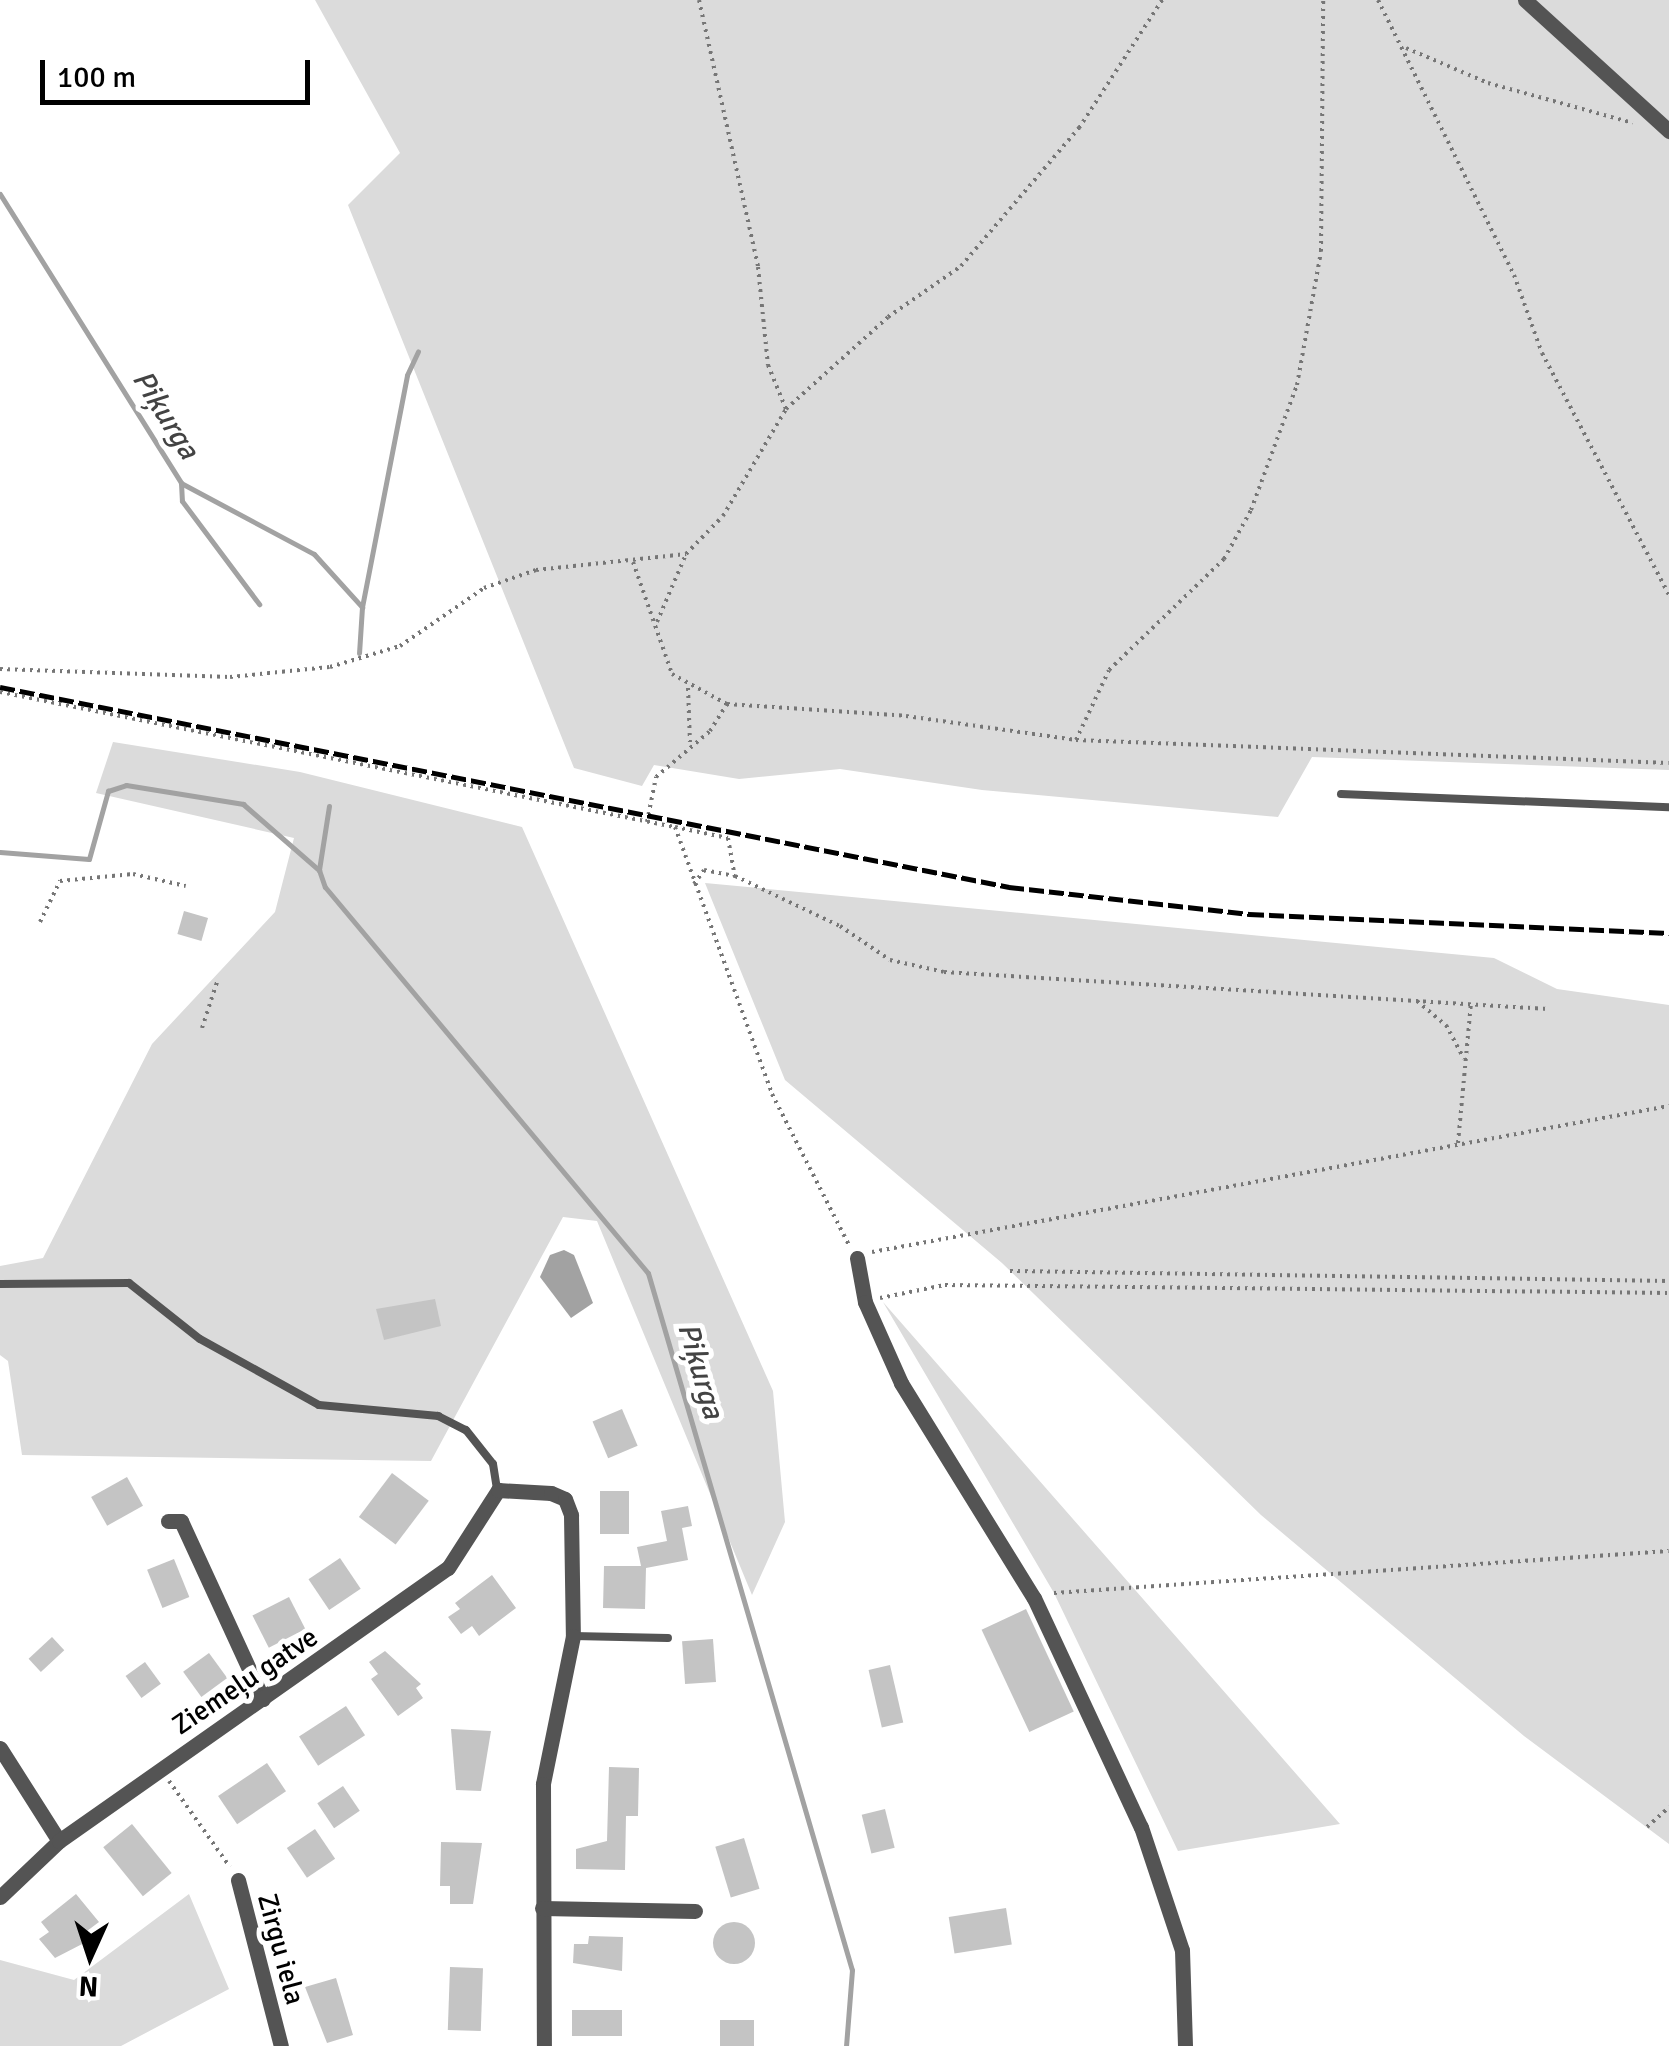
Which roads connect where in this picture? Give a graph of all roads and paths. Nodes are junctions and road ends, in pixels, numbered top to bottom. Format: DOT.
graph roads {
  1 [pos="699,0"];
  2 [pos="1162,0"];
  3 [pos="1323,0"];
  4 [pos="1378,0"];
  5 [pos="1524,0"];
  6 [pos="1406,48"];
  7 [pos="1651,127"];
  8 [pos="1669,131"];
  9 [pos="786,408"];
  10 [pos="686,554"];
  11 [pos="633,562"];
  12 [pos="1669,595"];
  13 [pos="657,622"];
  14 [pos="0,669"];
  15 [pos="688,688"];
  16 [pos="0,692"];
  17 [pos="727,704"];
  18 [pos="1076,740"];
  19 [pos="690,742"];
  20 [pos="1669,763"];
  21 [pos="1341,794"];
  22 [pos="1669,806"];
  23 [pos="647,822"];
  24 [pos="675,827"];
  25 [pos="735,876"];
  26 [pos="694,884"];
  27 [pos="186,886"];
  28 [pos="40,922"];
  29 [pos="217,982"];
  30 [pos="1416,1001"];
  31 [pos="1471,1004"];
  32 [pos="1548,1009"];
  33 [pos="202,1028"];
  34 [pos="1464,1058"];
  35 [pos="1669,1106"];
  36 [pos="1458,1145"];
  37 [pos="857,1258"];
  38 [pos="1010,1271"];
  39 [pos="1669,1281"];
  40 [pos="0,1284"];
  41 [pos="1669,1294"];
  42 [pos="865,1302"];
  43 [pos="498,1490"];
  44 [pos="168,1521"];
  45 [pos="1669,1551"];
  46 [pos="1054,1593"];
  47 [pos="572,1636"];
  48 [pos="668,1638"];
  49 [pos="263,1698"];
  50 [pos="0,1748"];
  51 [pos="161,1769"];
  52 [pos="1669,1808"];
  53 [pos="1647,1827"];
  54 [pos="58,1841"];
  55 [pos="238,1880"];
  56 [pos="0,1897"];
  57 [pos="542,1908"];
  58 [pos="695,1911"];
  59 [pos="282,2046"];
  60 [pos="544,2046"];
  61 [pos="1184,2046"];
  1 -- 9 [label="path"];
  2 -- 9 [label="path"];
  3 -- 18 [label="path"];
  4 -- 6 [label="path"];
  5 -- 8 [label="street"];
  6 -- 7 [label="path"];
  6 -- 12 [label="path"];
  9 -- 10 [label="path"];
  10 -- 11 [label="path"];
  10 -- 13 [label="path"];
  11 -- 13 [label="path"];
  11 -- 14 [label="path"];
  13 -- 15 [label="path"];
  15 -- 17 [label="path"];
  15 -- 19 [label="path"];
  16 -- 23 [label="path"];
  17 -- 18 [label="path"];
  17 -- 19 [label="path"];
  18 -- 20 [label="path"];
  19 -- 23 [label="path"];
  21 -- 22 [label="lane"];
  23 -- 24 [label="path"];
  24 -- 25 [label="path"];
  24 -- 26 [label="path"];
  25 -- 26 [label="path"];
  25 -- 30 [label="path"];
  26 -- 37 [label="path"];
  27 -- 28 [label="path"];
  29 -- 33 [label="path"];
  30 -- 31 [label="path"];
  30 -- 34 [label="path"];
  31 -- 32 [label="path"];
  31 -- 34 [label="path"];
  34 -- 36 [label="path"];
  35 -- 36 [label="path"];
  36 -- 37 [label="path"];
  37 -- 42 [label="street"];
  38 -- 39 [label="path"];
  40 -- 43 [label="lane"];
  41 -- 42 [label="path"];
  42 -- 61 [label="street"];
  43 -- 47 [label="street"];
  43 -- 49 [label="street, Ziemeļu gatve"];
  44 -- 49 [label="street"];
  45 -- 46 [label="path"];
  47 -- 48 [label="lane"];
  47 -- 57 [label="street"];
  49 -- 51 [label="street, Ziemeļu gatve"];
  50 -- 54 [label="street"];
  51 -- 54 [label="street, Ziemeļu gatve"];
  51 -- 55 [label="path, Zirgu iela"];
  52 -- 53 [label="path"];
  54 -- 56 [label="street, Ziemeļu gatve"];
  55 -- 59 [label="street, Zirgu iela"];
  57 -- 58 [label="street"];
  57 -- 60 [label="street"];
}
